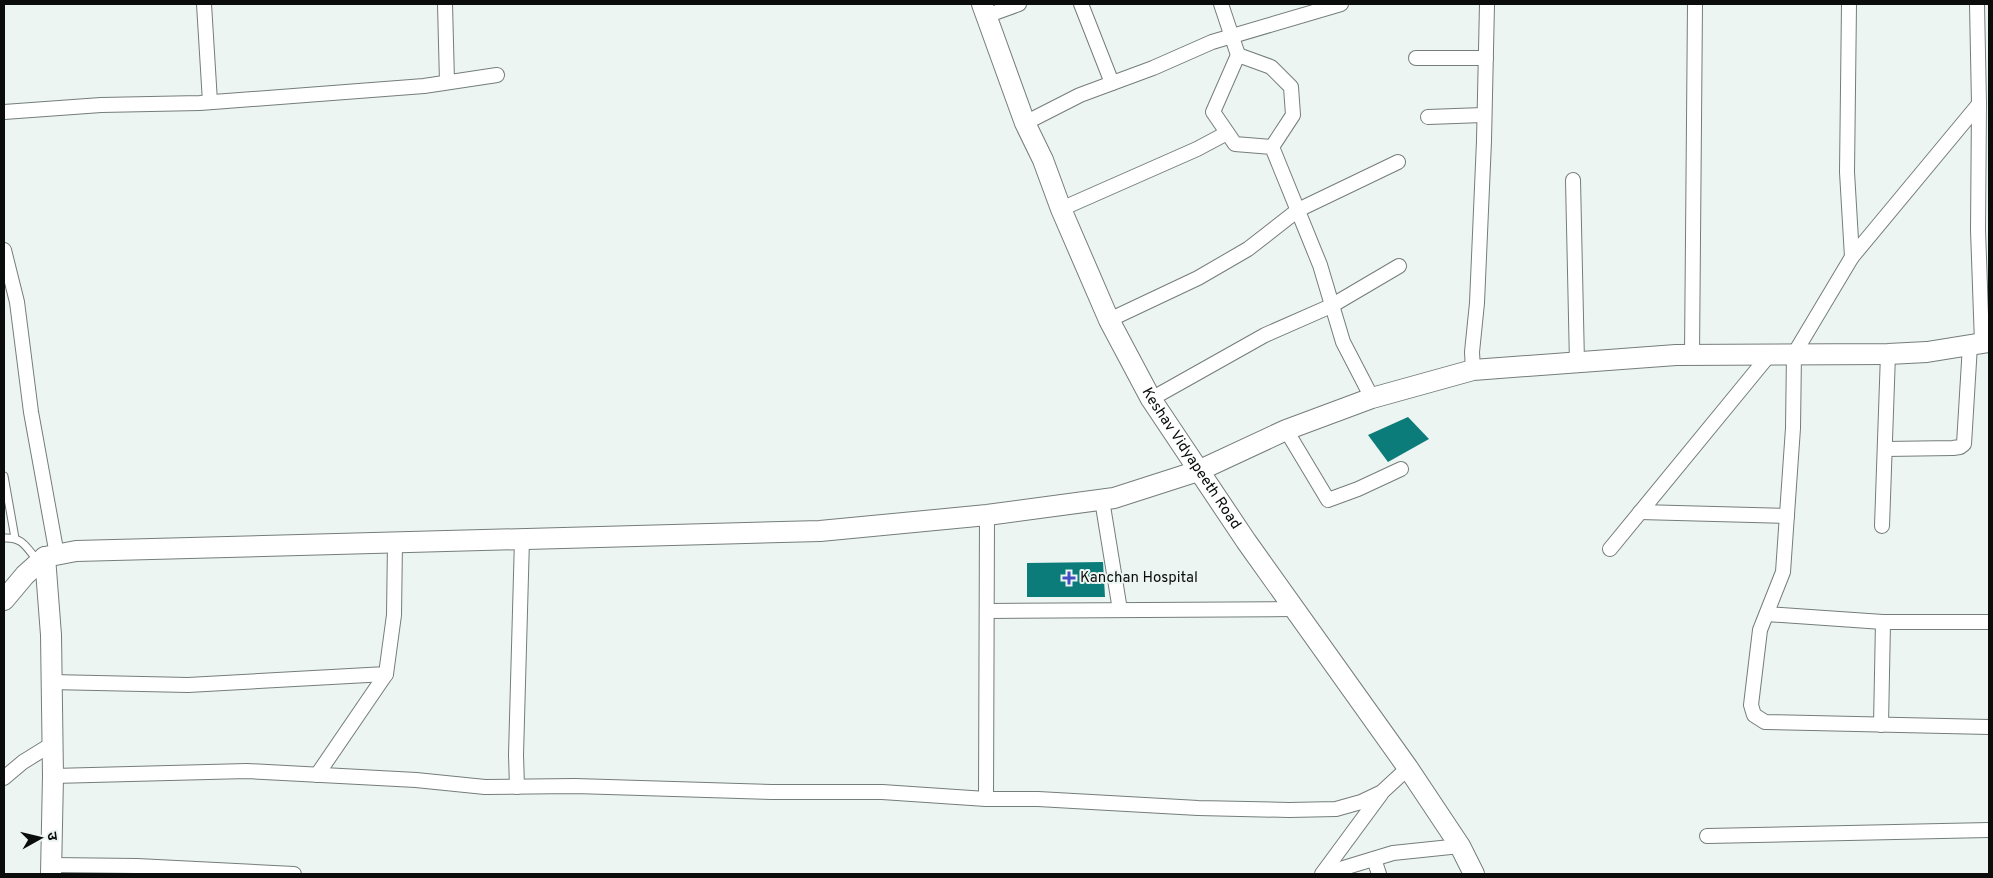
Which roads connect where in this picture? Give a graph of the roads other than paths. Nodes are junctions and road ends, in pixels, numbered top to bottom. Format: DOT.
graph roads {
  1 [pos="204,4"];
  2 [pos="445,4"];
  3 [pos="1019,4"];
  4 [pos="1081,4"];
  5 [pos="1220,4"];
  6 [pos="1341,4"];
  7 [pos="1487,4"];
  8 [pos="1695,4"];
  9 [pos="1849,4"];
  10 [pos="1977,4"];
  11 [pos="984,10"];
  12 [pos="1231,36"];
  13 [pos="1238,55"];
  14 [pos="1416,58"];
  15 [pos="1486,58"];
  16 [pos="497,75"];
  17 [pos="447,82"];
  18 [pos="1112,83"];
  19 [pos="210,102"];
  20 [pos="1979,104"];
  21 [pos="4,112"];
  22 [pos="1483,115"];
  23 [pos="1428,117"];
  24 [pos="1025,123"];
  25 [pos="1227,133"];
  26 [pos="1272,147"];
  27 [pos="1398,162"];
  28 [pos="1574,180"];
  29 [pos="1061,209"];
  30 [pos="1298,210"];
  31 [pos="4,250"];
  32 [pos="1852,257"];
  33 [pos="1399,266"];
  34 [pos="1332,306"];
  35 [pos="1109,320"];
  36 [pos="1980,343"];
  37 [pos="1770,354"];
  38 [pos="1794,354"];
  39 [pos="1888,354"];
  40 [pos="1692,355"];
  41 [pos="1577,362"];
  42 [pos="1473,370"];
  43 [pos="1372,398"];
  44 [pos="1152,399"];
  45 [pos="1286,430"];
  46 [pos="1885,449"];
  47 [pos="1401,469"];
  48 [pos="1198,471"];
  49 [pos="4,476"];
  50 [pos="1102,500"];
  51 [pos="1640,512"];
  52 [pos="987,515"];
  53 [pos="1787,516"];
  54 [pos="1882,526"];
  55 [pos="4,538"];
  56 [pos="15,538"];
  57 [pos="522,539"];
  58 [pos="395,542"];
  59 [pos="1610,549"];
  60 [pos="47,558"];
  61 [pos="4,600"];
  62 [pos="1294,609"];
  63 [pos="1120,610"];
  64 [pos="987,612"];
  65 [pos="1767,614"];
  66 [pos="1883,622"];
  67 [pos="1989,622"];
  68 [pos="386,674"];
  69 [pos="51,682"];
  70 [pos="1881,725"];
  71 [pos="1989,727"];
  72 [pos="52,744"];
  73 [pos="1408,768"];
  74 [pos="317,775"];
  75 [pos="53,776"];
  76 [pos="4,778"];
  77 [pos="517,786"];
  78 [pos="1382,792"];
  79 [pos="986,799"];
  80 [pos="1989,830"];
  81 [pos="1706,836"];
  82 [pos="1374,860"];
  83 [pos="1465,864"];
  84 [pos="51,870"];
  85 [pos="238,872"];
  86 [pos="294,874"];
  87 [pos="1323,874"];
  88 [pos="1379,874"];
  1 -- 19 [label="street"];
  2 -- 17 [label="street"];
  3 -- 11 [label="street"];
  4 -- 18 [label="street"];
  5 -- 12 [label="street"];
  6 -- 12 [label="street"];
  7 -- 15 [label="street"];
  8 -- 40 [label="street"];
  9 -- 32 [label="street"];
  10 -- 20 [label="street"];
  11 -- 24 [label="street, Keshav Vidyapeeth Road"];
  12 -- 13 [label="street"];
  12 -- 18 [label="street"];
  13 -- 25 [label="street"];
  13 -- 26 [label="street"];
  14 -- 15 [label="street"];
  15 -- 22 [label="street"];
  16 -- 17 [label="street"];
  17 -- 19 [label="street"];
  18 -- 24 [label="street"];
  19 -- 21 [label="street"];
  20 -- 32 [label="street"];
  20 -- 36 [label="street"];
  22 -- 23 [label="street"];
  22 -- 42 [label="street"];
  24 -- 29 [label="street, Keshav Vidyapeeth Road"];
  25 -- 26 [label="street"];
  25 -- 29 [label="street"];
  26 -- 30 [label="street"];
  27 -- 30 [label="street"];
  28 -- 41 [label="street"];
  29 -- 35 [label="street, Keshav Vidyapeeth Road"];
  30 -- 34 [label="street"];
  30 -- 35 [label="street"];
  31 -- 60 [label="street"];
  32 -- 38 [label="street"];
  33 -- 34 [label="street"];
  34 -- 43 [label="street"];
  34 -- 44 [label="street"];
  35 -- 44 [label="street, Keshav Vidyapeeth Road"];
  36 -- 39 [label="street"];
  36 -- 46 [label="street"];
  37 -- 38 [label="street"];
  37 -- 40 [label="street"];
  37 -- 51 [label="street"];
  38 -- 39 [label="street"];
  38 -- 53 [label="street"];
  39 -- 46 [label="street"];
  40 -- 41 [label="street"];
  41 -- 42 [label="street"];
  42 -- 43 [label="street"];
  43 -- 45 [label="street"];
  44 -- 48 [label="street, Keshav Vidyapeeth Road"];
  45 -- 47 [label="street"];
  45 -- 48 [label="street"];
  46 -- 54 [label="street"];
  48 -- 50 [label="street"];
  48 -- 62 [label="street, Keshav Vidyapeeth Road"];
  49 -- 56 [label="lane"];
  50 -- 52 [label="street"];
  50 -- 63 [label="street"];
  51 -- 53 [label="street"];
  51 -- 59 [label="street"];
  52 -- 57 [label="street"];
  52 -- 64 [label="street"];
  53 -- 65 [label="street"];
  55 -- 56 [label="lane"];
  56 -- 60 [label="lane"];
  57 -- 58 [label="street"];
  57 -- 77 [label="street"];
  58 -- 60 [label="street"];
  58 -- 68 [label="street"];
  60 -- 61 [label="street"];
  60 -- 69 [label="street"];
  62 -- 63 [label="street"];
  62 -- 73 [label="street, Keshav Vidyapeeth Road"];
  63 -- 64 [label="street"];
  64 -- 79 [label="street"];
  65 -- 66 [label="street"];
  65 -- 70 [label="street"];
  66 -- 67 [label="street"];
  66 -- 70 [label="street"];
  68 -- 69 [label="street"];
  68 -- 74 [label="street"];
  69 -- 72 [label="street"];
  70 -- 71 [label="street"];
  72 -- 75 [label="street"];
  72 -- 76 [label="street"];
  73 -- 78 [label="street"];
  73 -- 83 [label="street, Keshav Vidyapeeth Road"];
  74 -- 75 [label="street"];
  74 -- 77 [label="street"];
  75 -- 84 [label="street"];
  77 -- 79 [label="street"];
  78 -- 79 [label="street"];
  78 -- 87 [label="street"];
  80 -- 81 [label="street"];
  82 -- 83 [label="street"];
  82 -- 87 [label="street"];
  82 -- 88 [label="street"];
  84 -- 85 [label="street"];
  85 -- 86 [label="street"];
}
